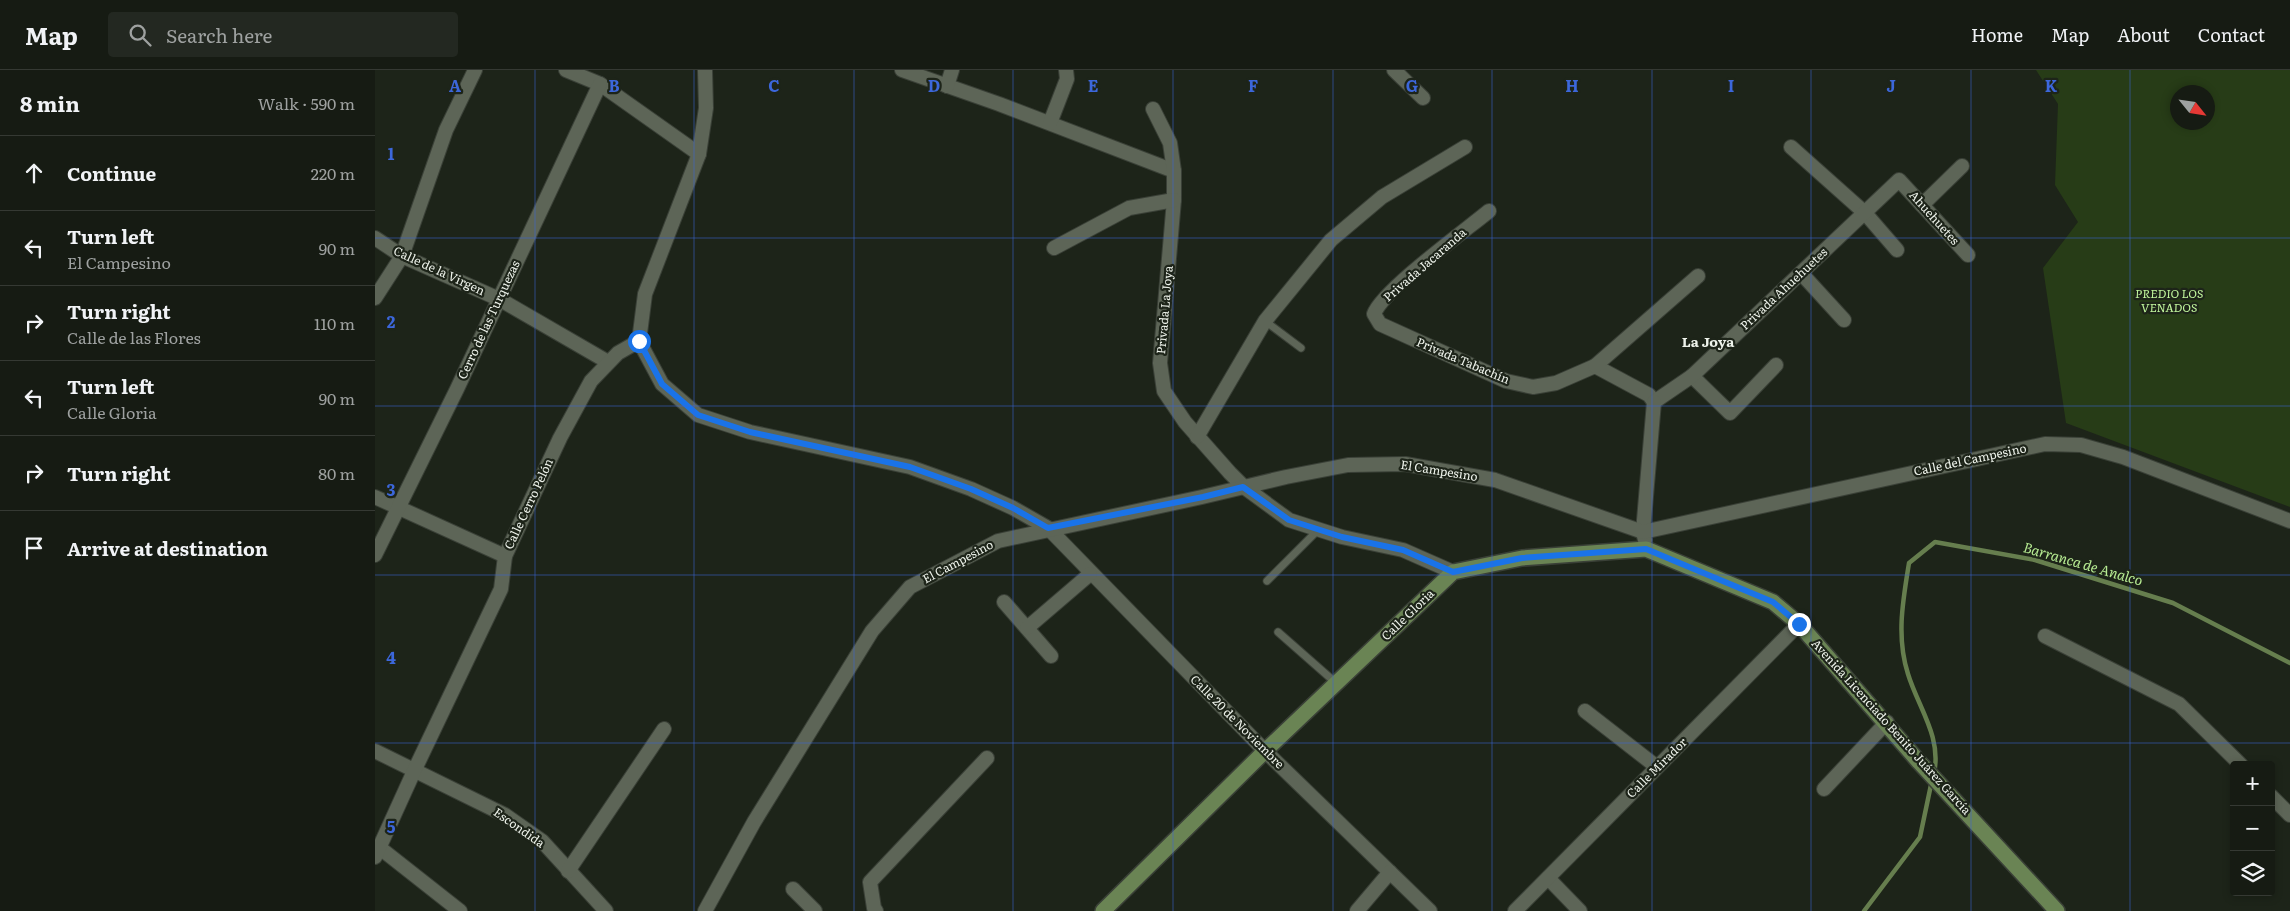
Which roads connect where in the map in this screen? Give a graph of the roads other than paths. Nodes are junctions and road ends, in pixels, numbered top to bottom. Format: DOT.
graph roads {
  1 [pos="475,70"];
  2 [pos="566,70"];
  3 [pos="705,70"];
  4 [pos="902,70"];
  5 [pos="952,70"];
  6 [pos="1067,70"];
  7 [pos="1393,70"];
  8 [pos="600,84"];
  9 [pos="947,86"];
  10 [pos="1423,98"];
  11 [pos="1153,109"];
  12 [pos="1050,123"];
  13 [pos="1791,147"];
  14 [pos="1465,148"];
  15 [pos="699,154"];
  16 [pos="1962,166"];
  17 [pos="1173,171"];
  18 [pos="1899,180"];
  19 [pos="1173,200"];
  20 [pos="1922,204"];
  21 [pos="1489,211"];
  22 [pos="1865,213"];
  23 [pos="375,238"];
  24 [pos="1053,248"];
  25 [pos="1897,250"];
  26 [pos="1968,255"];
  27 [pos="402,256"];
  28 [pos="1801,273"];
  29 [pos="1698,276"];
  30 [pos="375,298"];
  31 [pos="499,299"];
  32 [pos="1844,320"];
  33 [pos="1265,321"];
  34 [pos="1380,324"];
  35 [pos="639,341"];
  36 [pos="1301,348"];
  37 [pos="608,362"];
  38 [pos="1776,365"];
  39 [pos="1595,366"];
  40 [pos="1692,376"];
  41 [pos="1654,402"];
  42 [pos="1197,437"];
  43 [pos="1243,487"];
  44 [pos="375,497"];
  45 [pos="397,506"];
  46 [pos="2290,521"];
  47 [pos="1048,528"];
  48 [pos="1317,530"];
  49 [pos="1643,532"];
  50 [pos="1646,549"];
  51 [pos="375,555"];
  52 [pos="505,556"];
  53 [pos="1453,572"];
  54 [pos="1091,574"];
  55 [pos="1267,581"];
  56 [pos="1004,602"];
  57 [pos="1799,624"];
  58 [pos="1027,628"];
  59 [pos="1278,632"];
  60 [pos="2045,636"];
  61 [pos="1051,656"];
  62 [pos="1337,684"];
  63 [pos="1585,712"];
  64 [pos="1887,722"];
  65 [pos="664,729"];
  66 [pos="375,750"];
  67 [pos="1265,751"];
  68 [pos="987,758"];
  69 [pos="2237,761"];
  70 [pos="1657,767"];
  71 [pos="415,769"];
  72 [pos="1824,790"];
  73 [pos="2275,800"];
  74 [pos="2290,814"];
  75 [pos="377,853"];
  76 [pos="568,871"];
  77 [pos="1390,872"];
  78 [pos="1548,878"];
  79 [pos="793,888"];
  80 [pos="460,911"];
  81 [pos="606,911"];
  82 [pos="705,911"];
  83 [pos="815,911"];
  84 [pos="877,911"];
  85 [pos="1103,911"];
  86 [pos="1357,911"];
  87 [pos="1430,911"];
  88 [pos="1515,911"];
  89 [pos="1580,911"];
  90 [pos="2057,911"];
  1 -- 27 [label="street"];
  2 -- 8 [label="street"];
  3 -- 15 [label="street"];
  4 -- 9 [label="street"];
  5 -- 9 [label="street"];
  6 -- 12 [label="street"];
  7 -- 10 [label="street"];
  8 -- 15 [label="street"];
  8 -- 31 [label="street, Cerro de las Turquezas"];
  9 -- 12 [label="street"];
  11 -- 17 [label="street, Privada La Joya"];
  12 -- 17 [label="street"];
  13 -- 22 [label="street"];
  14 -- 33 [label="street"];
  15 -- 35 [label="street"];
  16 -- 20 [label="street"];
  17 -- 19 [label="street, Privada La Joya"];
  18 -- 20 [label="street, Ahuehuetes"];
  18 -- 22 [label="street, Privada Ahuehuetes"];
  19 -- 24 [label="street"];
  19 -- 42 [label="street, Privada La Joya"];
  20 -- 26 [label="street, Ahuehuetes"];
  21 -- 34 [label="street, Privada Jacaranda"];
  22 -- 25 [label="street"];
  22 -- 28 [label="street, Privada Ahuehuetes"];
  23 -- 27 [label="street, Calle de la Virgen"];
  27 -- 30 [label="street"];
  27 -- 31 [label="street, Calle de la Virgen"];
  28 -- 32 [label="street"];
  28 -- 40 [label="street, Privada Ahuehuetes"];
  29 -- 39 [label="street, Privada Tabachín"];
  31 -- 37 [label="street, Calle de la Virgen"];
  31 -- 45 [label="street, Cerro de las Turquezas"];
  33 -- 36 [label="lane"];
  33 -- 42 [label="street"];
  34 -- 39 [label="street, Privada Tabachín"];
  35 -- 37 [label="street, Calle Cerro Pelón"];
  35 -- 47 [label="street, Calle 20 de Noviembre"];
  37 -- 52 [label="street, Calle Cerro Pelón"];
  38 -- 40 [label="street"];
  39 -- 41 [label="street"];
  40 -- 41 [label="street, Privada Ahuehuetes"];
  41 -- 49 [label="street"];
  42 -- 43 [label="street, Privada La Joya"];
  43 -- 47 [label="street, El Campesino"];
  43 -- 48 [label="street, Privada La Joya"];
  43 -- 49 [label="street, El Campesino"];
  44 -- 45 [label="street"];
  45 -- 51 [label="street, Cerro de las Turquezas"];
  45 -- 52 [label="street"];
  46 -- 49 [label="street, Calle del Campesino"];
  47 -- 54 [label="street, Calle 20 de Noviembre"];
  47 -- 82 [label="street, El Campesino"];
  48 -- 53 [label="street, Privada La Joya"];
  48 -- 55 [label="lane"];
  49 -- 50 [label="street"];
  50 -- 53 [label="main road"];
  50 -- 57 [label="main road, Avenida Licenciado Benito Juárez García"];
  52 -- 71 [label="street, Calle Cerro Pelón"];
  53 -- 62 [label="main road, Calle Gloria"];
  54 -- 58 [label="street"];
  54 -- 67 [label="street, Calle 20 de Noviembre"];
  56 -- 58 [label="street"];
  57 -- 64 [label="main road, Avenida Licenciado Benito Juárez García"];
  57 -- 70 [label="street, Calle Mirador"];
  58 -- 61 [label="street"];
  59 -- 62 [label="lane"];
  60 -- 69 [label="street"];
  62 -- 67 [label="main road, Calle Gloria"];
  63 -- 70 [label="street"];
  64 -- 72 [label="street"];
  64 -- 90 [label="main road, Avenida Licenciado Benito Juárez García"];
  65 -- 76 [label="street"];
  66 -- 71 [label="street, Escondida"];
  67 -- 77 [label="street, Calle 20 de Noviembre"];
  67 -- 85 [label="main road, Calle Gloria"];
  68 -- 84 [label="street"];
  70 -- 78 [label="street, Calle Mirador"];
  71 -- 75 [label="street, Calle Cerro Pelón"];
  71 -- 76 [label="street, Escondida"];
  73 -- 74 [label="street"];
  75 -- 80 [label="street"];
  76 -- 81 [label="street, Escondida"];
  77 -- 86 [label="street"];
  77 -- 87 [label="street, Calle 20 de Noviembre"];
  78 -- 88 [label="street, Calle Mirador"];
  78 -- 89 [label="street"];
  79 -- 83 [label="street"];
}
